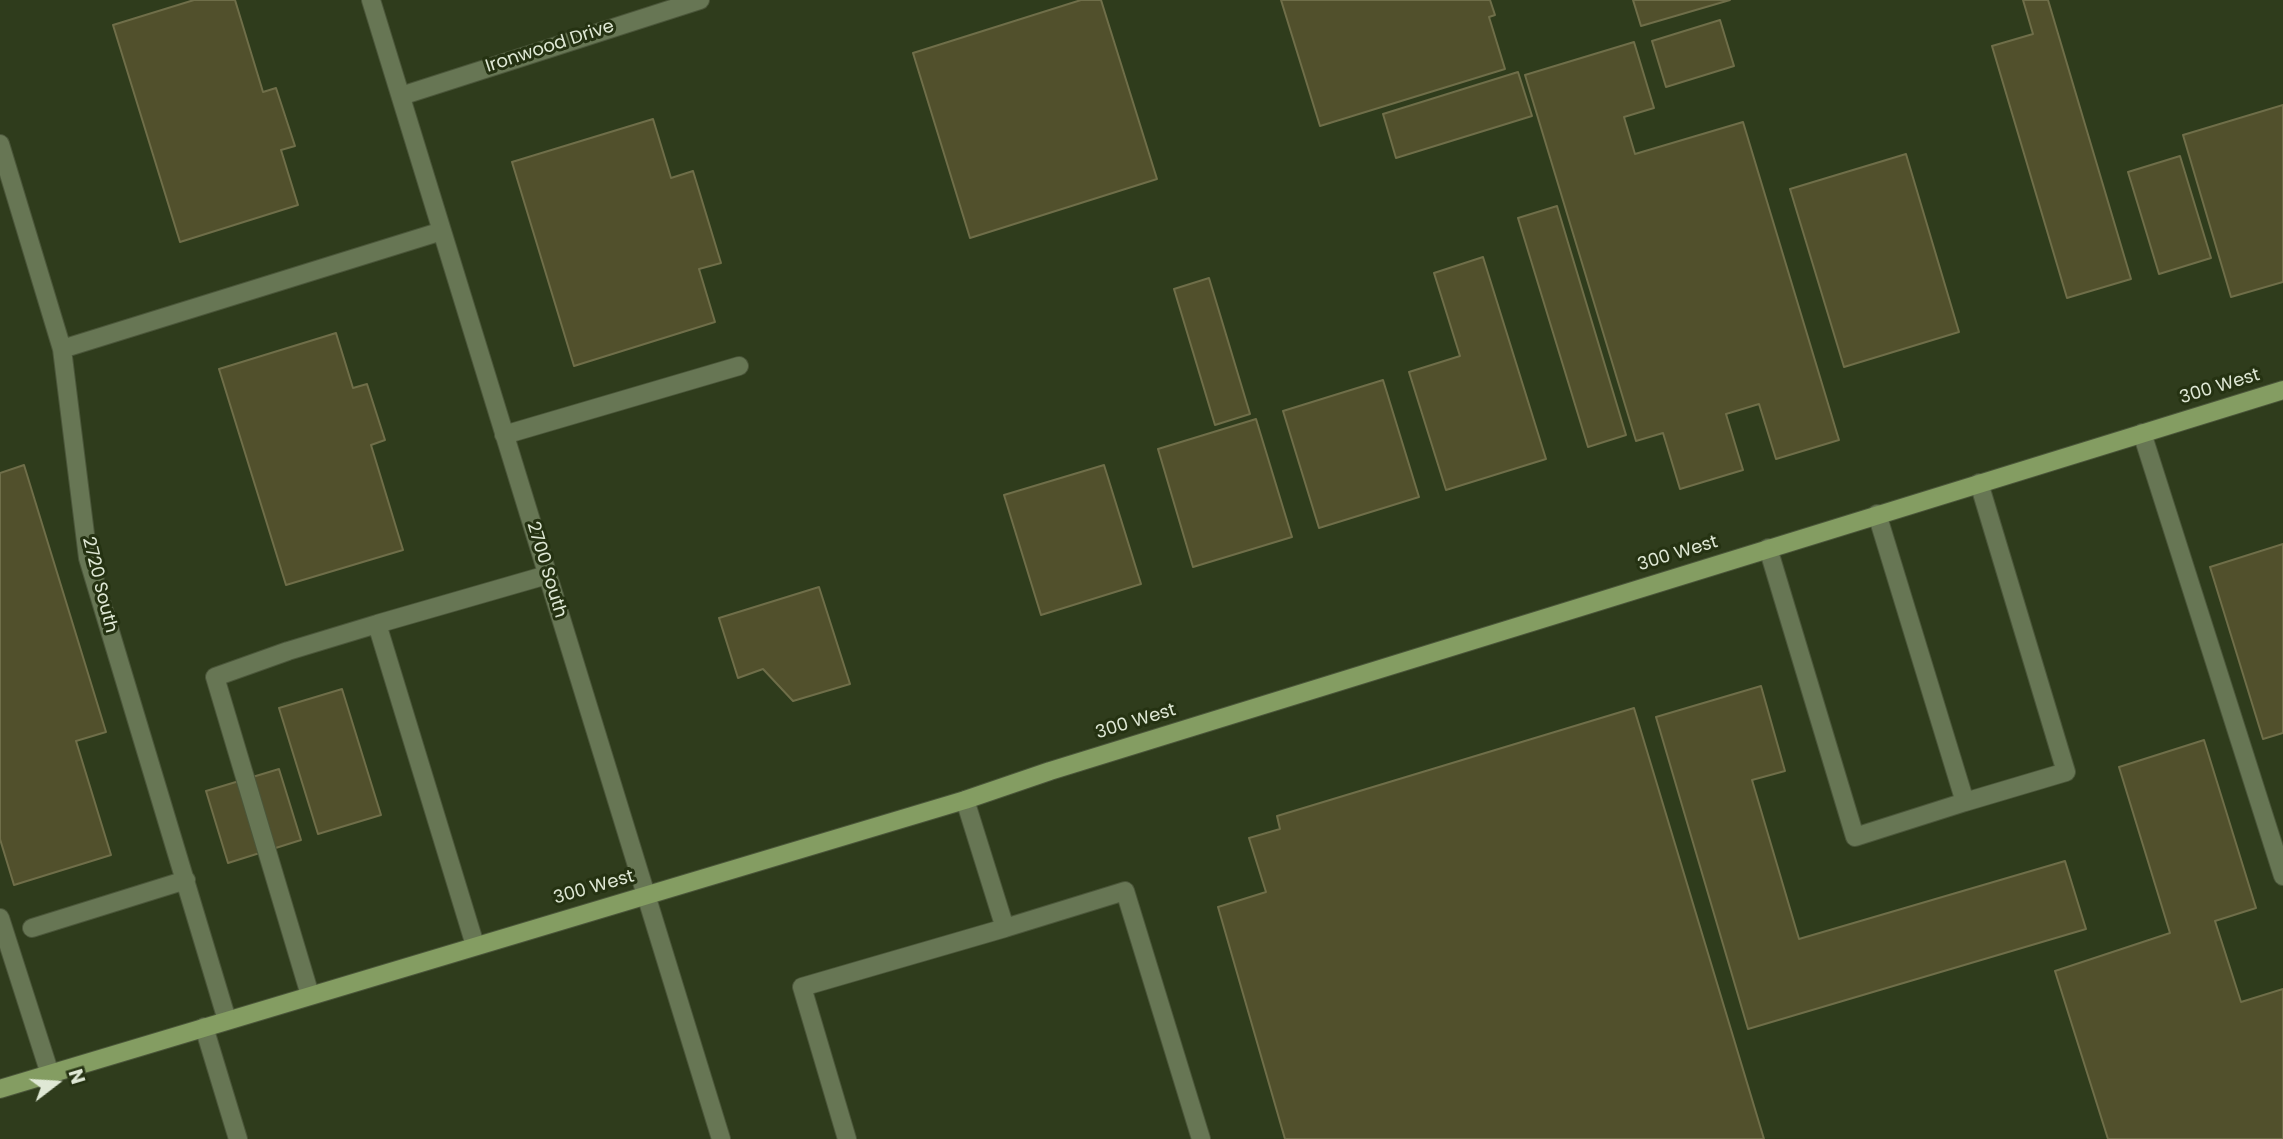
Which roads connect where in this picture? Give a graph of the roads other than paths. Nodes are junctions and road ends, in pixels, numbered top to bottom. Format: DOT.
graph roads {
  1 [pos="372,0"];
  2 [pos="700,0"];
  3 [pos="401,96"];
  4 [pos="0,144"];
  5 [pos="442,231"];
  6 [pos="62,349"];
  7 [pos="740,366"];
  8 [pos="2283,390"];
  9 [pos="2142,433"];
  10 [pos="505,435"];
  11 [pos="1979,483"];
  12 [pos="1877,514"];
  13 [pos="1768,548"];
  14 [pos="547,575"];
  15 [pos="377,624"];
  16 [pos="965,800"];
  17 [pos="1965,803"];
  18 [pos="2283,876"];
  19 [pos="186,880"];
  20 [pos="646,895"];
  21 [pos="0,918"];
  22 [pos="32,928"];
  23 [pos="1004,928"];
  24 [pos="475,945"];
  25 [pos="7,965"];
  26 [pos="310,995"];
  27 [pos="227,1020"];
  28 [pos="204,1027"];
  29 [pos="50,1074"];
  30 [pos="0,1089"];
  31 [pos="238,1139"];
  32 [pos="721,1139"];
  33 [pos="847,1139"];
  34 [pos="1201,1139"];
  1 -- 3 [label="street, 2700 South"];
  2 -- 3 [label="street, Ironwood Drive"];
  3 -- 5 [label="street, 2700 South"];
  4 -- 6 [label="street, 2720 South"];
  5 -- 6 [label="street"];
  5 -- 10 [label="street, 2700 South"];
  6 -- 19 [label="street, 2720 South"];
  7 -- 10 [label="street"];
  8 -- 9 [label="main road, 300 West"];
  9 -- 11 [label="main road, 300 West"];
  9 -- 18 [label="street"];
  10 -- 14 [label="street, 2700 South"];
  11 -- 12 [label="main road, 300 West"];
  11 -- 17 [label="street"];
  12 -- 13 [label="main road, 300 West"];
  12 -- 17 [label="street"];
  13 -- 16 [label="main road, 300 West"];
  13 -- 17 [label="street"];
  14 -- 15 [label="street"];
  14 -- 20 [label="street, 2700 South"];
  15 -- 24 [label="street"];
  15 -- 26 [label="street"];
  16 -- 20 [label="main road, 300 West"];
  16 -- 23 [label="street"];
  19 -- 22 [label="street"];
  19 -- 27 [label="street, 2720 South"];
  20 -- 24 [label="main road, 300 West"];
  20 -- 32 [label="street, 2700 South"];
  21 -- 25 [label="street"];
  23 -- 33 [label="street"];
  23 -- 34 [label="street"];
  24 -- 26 [label="main road, 300 West"];
  25 -- 29 [label="street"];
  26 -- 27 [label="main road, 300 West"];
  27 -- 28 [label="main road, 300 West"];
  28 -- 29 [label="main road, 300 West"];
  28 -- 31 [label="street"];
  29 -- 30 [label="main road, 300 West"];
}
